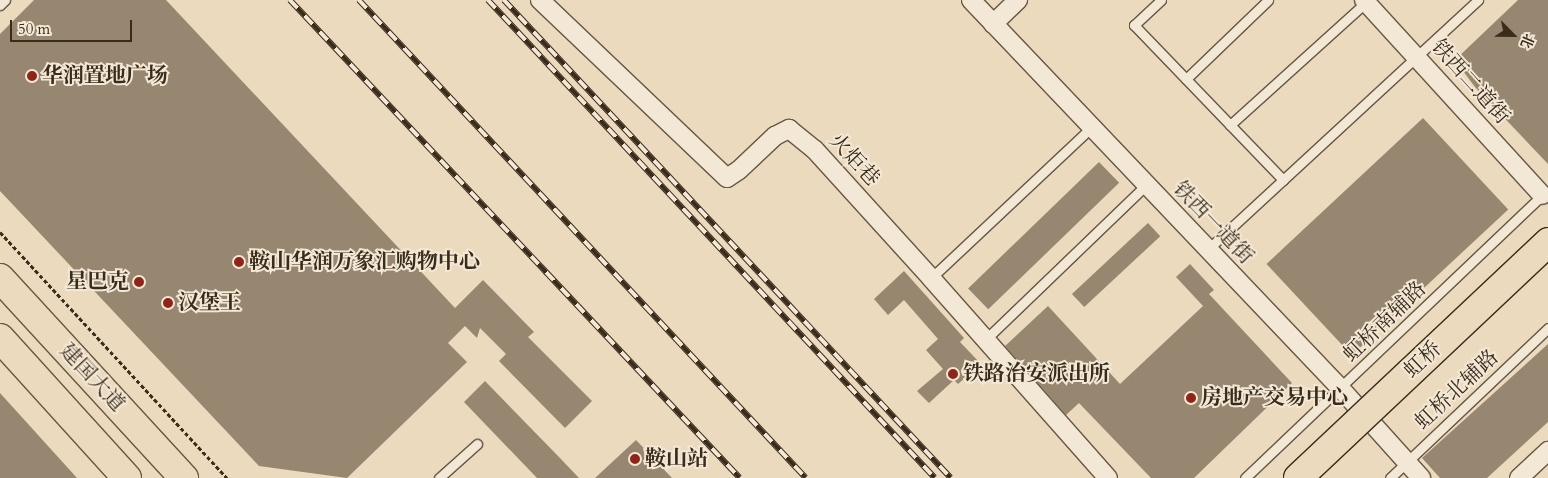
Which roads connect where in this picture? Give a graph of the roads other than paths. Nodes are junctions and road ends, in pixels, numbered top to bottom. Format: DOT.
graph roads {
  1 [pos="5,0"];
  2 [pos="540,0"];
  3 [pos="971,0"];
  4 [pos="1018,0"];
  5 [pos="1161,0"];
  6 [pos="1268,0"];
  7 [pos="1478,0"];
  8 [pos="1366,1"];
  9 [pos="0,5"];
  10 [pos="993,24"];
  11 [pos="1416,57"];
  12 [pos="1186,79"];
  13 [pos="1230,125"];
  14 [pos="1091,128"];
  15 [pos="1283,180"];
  16 [pos="1146,185"];
  17 [pos="1545,192"];
  18 [pos="1548,242"];
  19 [pos="1207,250"];
  20 [pos="0,278"];
  21 [pos="931,278"];
  22 [pos="1548,328"];
  23 [pos="0,338"];
  24 [pos="986,340"];
  25 [pos="1341,389"];
  26 [pos="477,444"];
  27 [pos="1548,452"];
  28 [pos="1406,463"];
  29 [pos="127,478"];
  30 [pos="184,478"];
  31 [pos="439,478"];
  32 [pos="1108,478"];
  33 [pos="1245,478"];
  34 [pos="1298,478"];
  35 [pos="1390,478"];
  36 [pos="1421,478"];
  37 [pos="1520,478"];
  1 -- 9 [label="lane"];
  2 -- 21 [label="street, 火炬巷"];
  3 -- 10 [label="street, 铁西一道街"];
  4 -- 10 [label="street"];
  5 -- 12 [label="lane"];
  6 -- 12 [label="lane"];
  7 -- 11 [label="lane"];
  8 -- 11 [label="street, 铁西二道街"];
  8 -- 13 [label="lane"];
  10 -- 14 [label="street, 铁西一道街"];
  11 -- 15 [label="lane"];
  11 -- 17 [label="street, 铁西二道街"];
  12 -- 13 [label="lane"];
  13 -- 15 [label="lane"];
  14 -- 16 [label="street, 铁西一道街"];
  14 -- 21 [label="lane"];
  15 -- 19 [label="lane"];
  16 -- 19 [label="street, 铁西一道街"];
  16 -- 24 [label="lane"];
  17 -- 25 [label="lane, 虹桥南辅路"];
  18 -- 34 [label="main road, 虹桥, bridge"];
  19 -- 25 [label="street, 铁西一道街"];
  20 -- 30 [label="main road, 建国大道"];
  21 -- 24 [label="street, 火炬巷"];
  22 -- 28 [label="lane, 虹桥北辅路"];
  23 -- 29 [label="main road, 建国大道"];
  24 -- 32 [label="street, 火炬巷"];
  25 -- 28 [label="street, 铁西一道街"];
  25 -- 33 [label="lane, 虹桥南辅路"];
  26 -- 31 [label="lane"];
  27 -- 37 [label="street"];
  28 -- 35 [label="lane, 虹桥北辅路"];
  28 -- 36 [label="street, 铁西一道街"];
}
